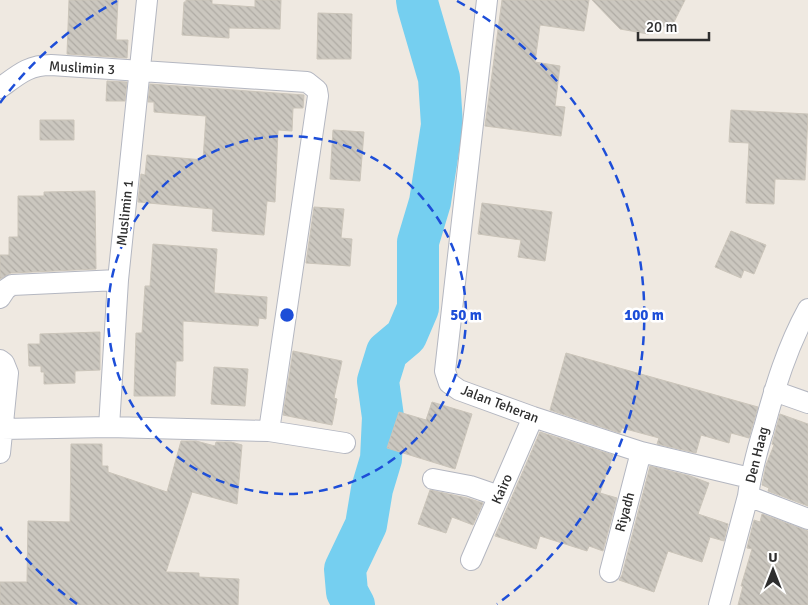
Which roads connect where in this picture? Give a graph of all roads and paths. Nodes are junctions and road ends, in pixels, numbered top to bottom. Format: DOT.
graph roads {
  1 [pos="147,0"];
  2 [pos="487,0"];
  3 [pos="140,71"];
  4 [pos="0,88"];
  5 [pos="118,280"];
  6 [pos="0,298"];
  7 [pos="808,309"];
  8 [pos="0,360"];
  9 [pos="774,391"];
  10 [pos="808,403"];
  11 [pos="533,418"];
  12 [pos="109,427"];
  13 [pos="2,429"];
  14 [pos="269,431"];
  15 [pos="344,443"];
  16 [pos="641,452"];
  17 [pos="0,453"];
  18 [pos="433,479"];
  19 [pos="749,487"];
  20 [pos="499,496"];
  21 [pos="808,519"];
  22 [pos="471,560"];
  23 [pos="610,572"];
  24 [pos="720,605"];
  1 -- 3 [label="street, Muslimin 1"];
  2 -- 11 [label="street, Jalan Teheran"];
  3 -- 4 [label="street, Muslimin 3"];
  3 -- 5 [label="street, Muslimin 1"];
  3 -- 14 [label="street, Muslimin 3"];
  5 -- 6 [label="street"];
  5 -- 12 [label="street, Muslimin 1"];
  7 -- 9 [label="street, Den Haag"];
  8 -- 13 [label="street"];
  9 -- 10 [label="street"];
  9 -- 19 [label="street, Den Haag"];
  11 -- 16 [label="street, Jalan Teheran"];
  11 -- 20 [label="street, Kairo"];
  12 -- 13 [label="street"];
  12 -- 14 [label="street"];
  13 -- 17 [label="street"];
  14 -- 15 [label="street"];
  16 -- 19 [label="street, Jalan Teheran"];
  16 -- 23 [label="street, Riyadh"];
  18 -- 20 [label="street"];
  19 -- 21 [label="street, Jalan Teheran"];
  19 -- 24 [label="street, Den Haag"];
  20 -- 22 [label="street, Kairo"];
}
